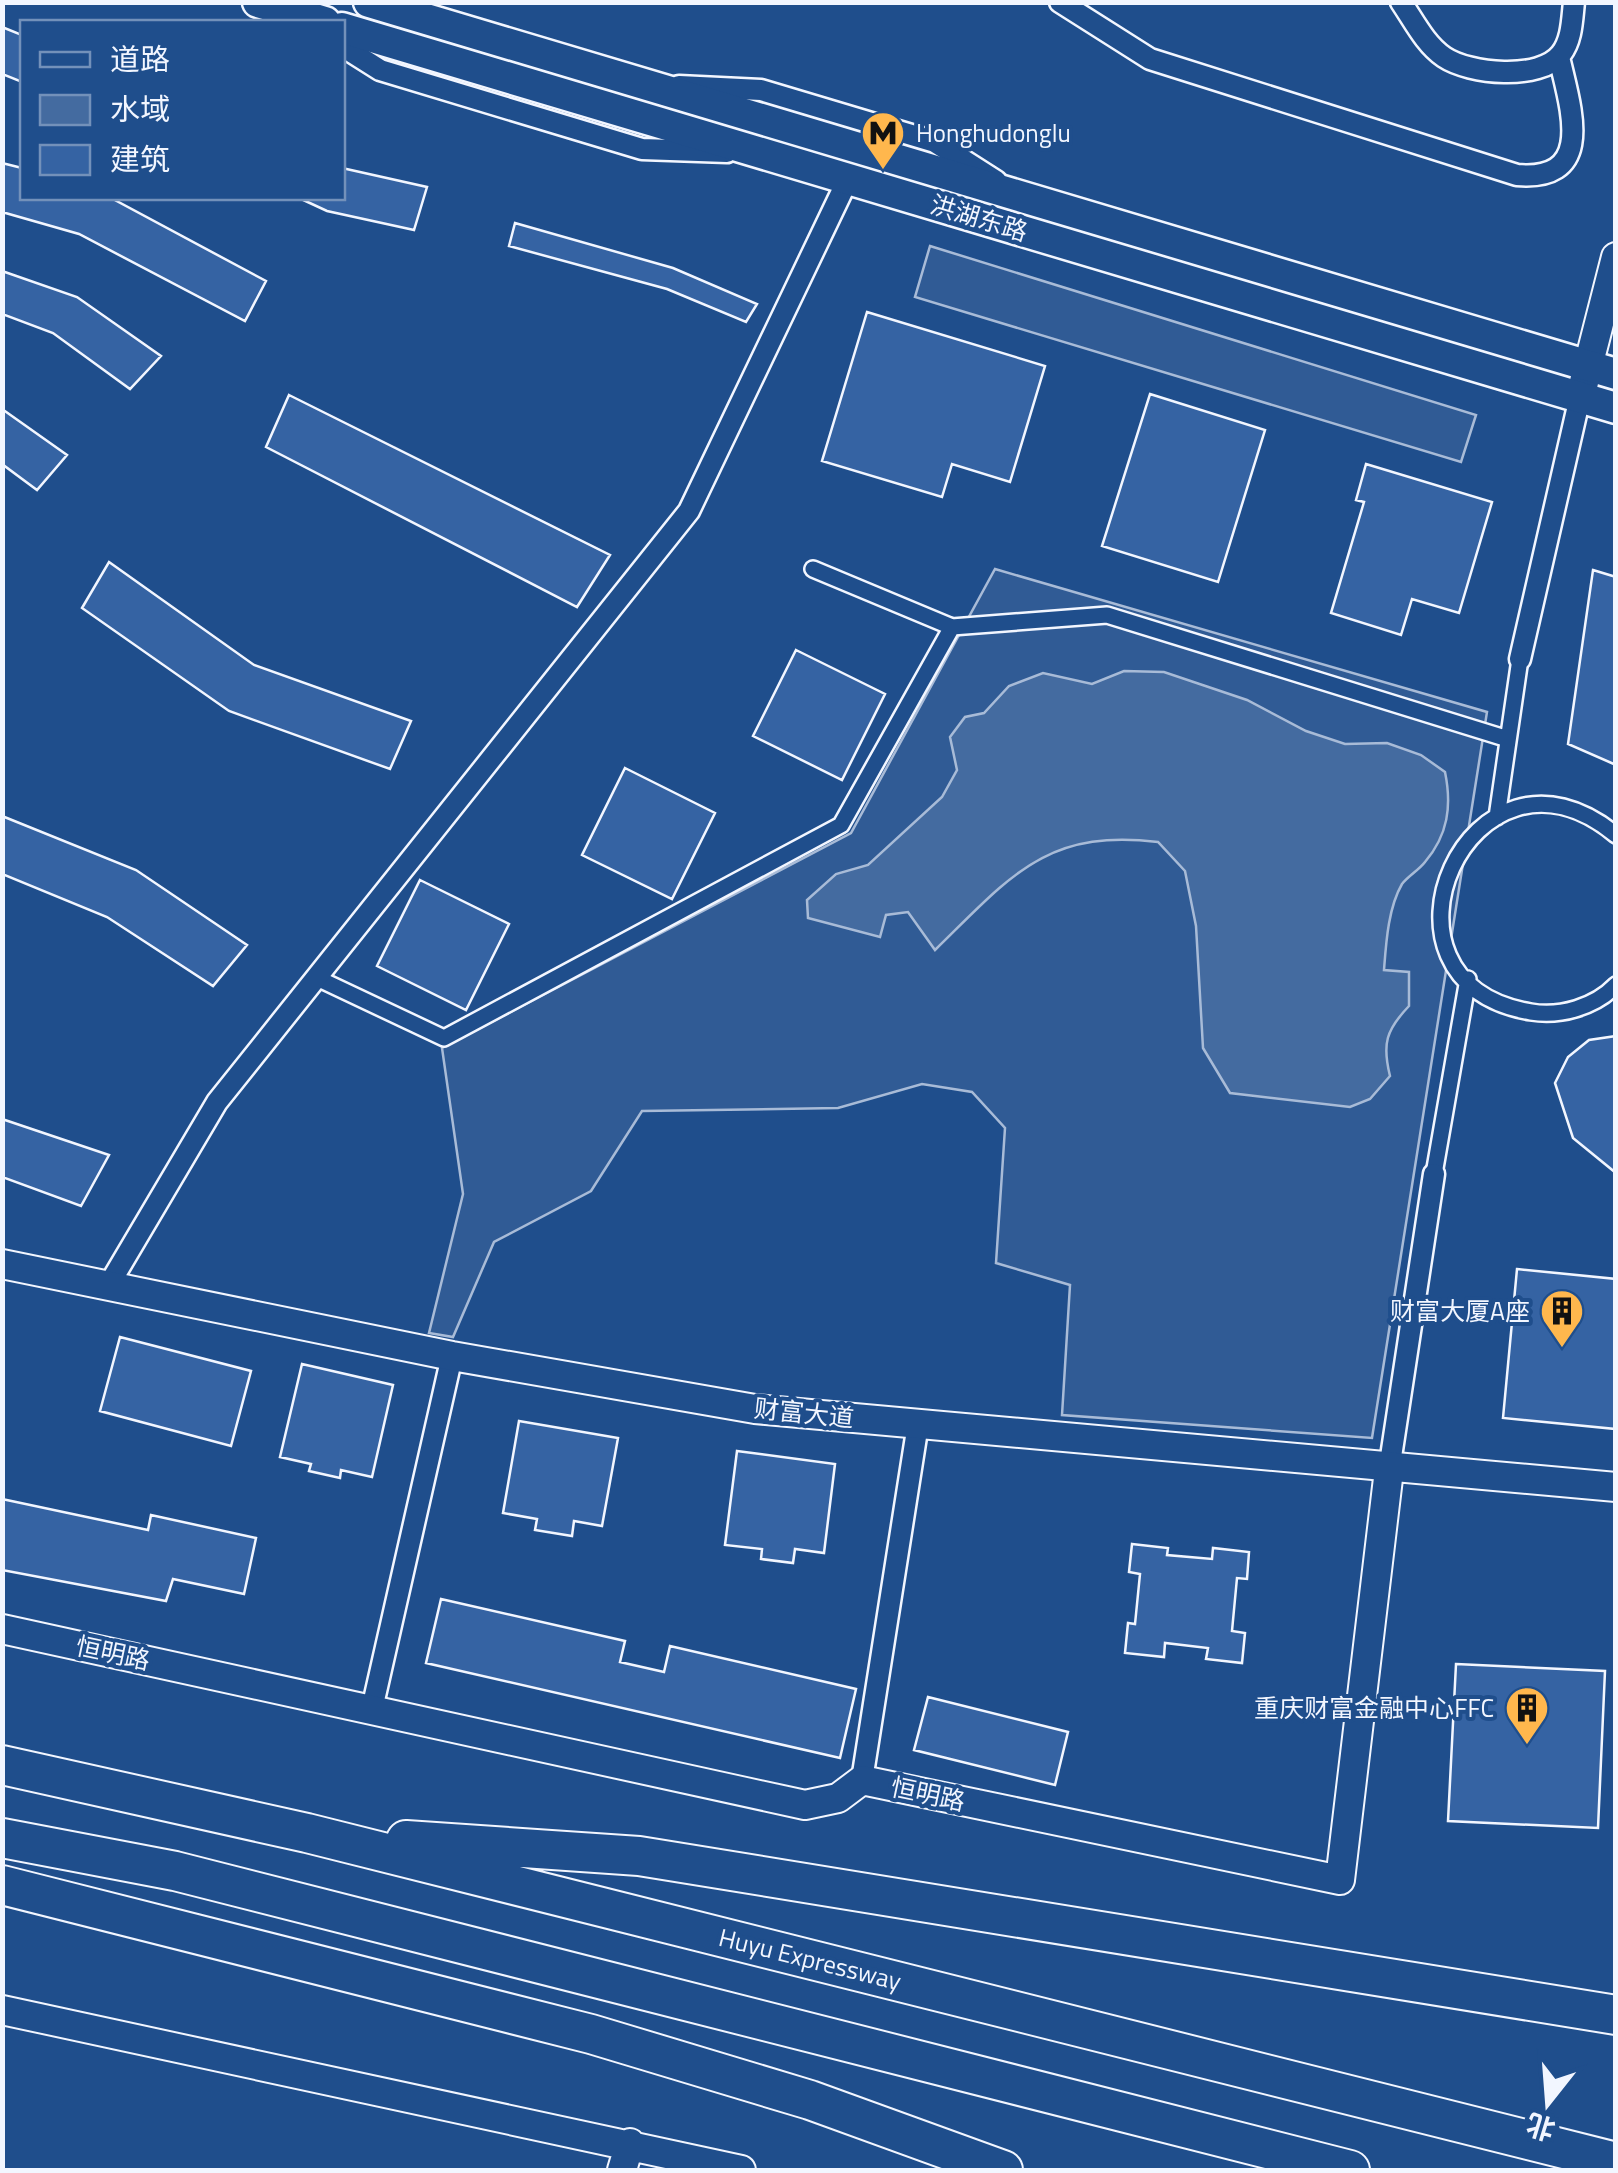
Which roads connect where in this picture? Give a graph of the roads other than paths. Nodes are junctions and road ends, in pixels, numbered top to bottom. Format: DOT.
graph roads {
  1 [pos="1060,2"];
  2 [pos="1402,2"];
  3 [pos="1574,2"];
  4 [pos="373,3"];
  5 [pos="283,12"];
  6 [pos="317,20"];
  7 [pos="345,29"];
  8 [pos="345,48"];
  9 [pos="1559,57"];
  10 [pos="762,154"];
  11 [pos="848,179"];
  12 [pos="1616,257"];
  13 [pos="1602,369"];
  14 [pos="1580,397"];
  15 [pos="1616,408"];
  16 [pos="812,568"];
  17 [pos="952,627"];
  18 [pos="1520,659"];
  19 [pos="1508,739"];
  20 [pos="1497,816"];
  21 [pos="1616,835"];
  22 [pos="317,978"];
  23 [pos="1468,979"];
  24 [pos="1616,985"];
  25 [pos="1434,1174"];
  26 [pos="2,1264"];
  27 [pos="107,1288"];
  28 [pos="452,1356"];
  29 [pos="918,1424"];
  30 [pos="1389,1470"];
  31 [pos="1616,1487"];
  32 [pos="2,1629"];
  33 [pos="372,1709"];
  34 [pos="2,1765"];
  35 [pos="862,1780"];
  36 [pos="307,1832"];
  37 [pos="2,1838"];
  38 [pos="2,1885"];
  39 [pos="2,2010"];
  40 [pos="1616,2015"];
  41 [pos="626,2157"];
  42 [pos="1613,2162"];
  43 [pos="741,2170"];
  44 [pos="1003,2170"];
  45 [pos="1350,2170"];
  1 -- 9 [label="street"];
  2 -- 9 [label="street"];
  3 -- 9 [label="street"];
  4 -- 13 [label="main road, 洪湖东路"];
  5 -- 6 [label="main road"];
  7 -- 10 [label="main road, 洪湖东路"];
  8 -- 10 [label="street"];
  10 -- 11 [label="main road, 洪湖东路"];
  11 -- 14 [label="main road, 洪湖东路"];
  11 -- 22 [label="street"];
  12 -- 13 [label="street"];
  13 -- 14 [label="street"];
  14 -- 15 [label="main road, 洪湖东路"];
  14 -- 18 [label="street"];
  16 -- 17 [label="street"];
  17 -- 19 [label="street"];
  17 -- 22 [label="street"];
  18 -- 19 [label="street"];
  19 -- 20 [label="street"];
  20 -- 21 [label="street"];
  20 -- 23 [label="street"];
  22 -- 27 [label="street"];
  23 -- 24 [label="street"];
  23 -- 25 [label="street"];
  25 -- 30 [label="street"];
  26 -- 27 [label="street, 财富大道"];
  27 -- 28 [label="street, 财富大道"];
  28 -- 29 [label="street, 财富大道"];
  28 -- 33 [label="street"];
  29 -- 30 [label="street, 财富大道"];
  29 -- 35 [label="street"];
  30 -- 31 [label="street, 财富大道"];
  30 -- 35 [label="street, 恒明路"];
  32 -- 33 [label="street, 恒明路"];
  33 -- 35 [label="street, 恒明路"];
  34 -- 36 [label="highway, Huyu Expressway"];
  36 -- 40 [label="highway"];
  36 -- 42 [label="highway, Huyu Expressway"];
  37 -- 45 [label="highway"];
  38 -- 44 [label="highway"];
  39 -- 41 [label="street"];
  41 -- 43 [label="street"];
}
